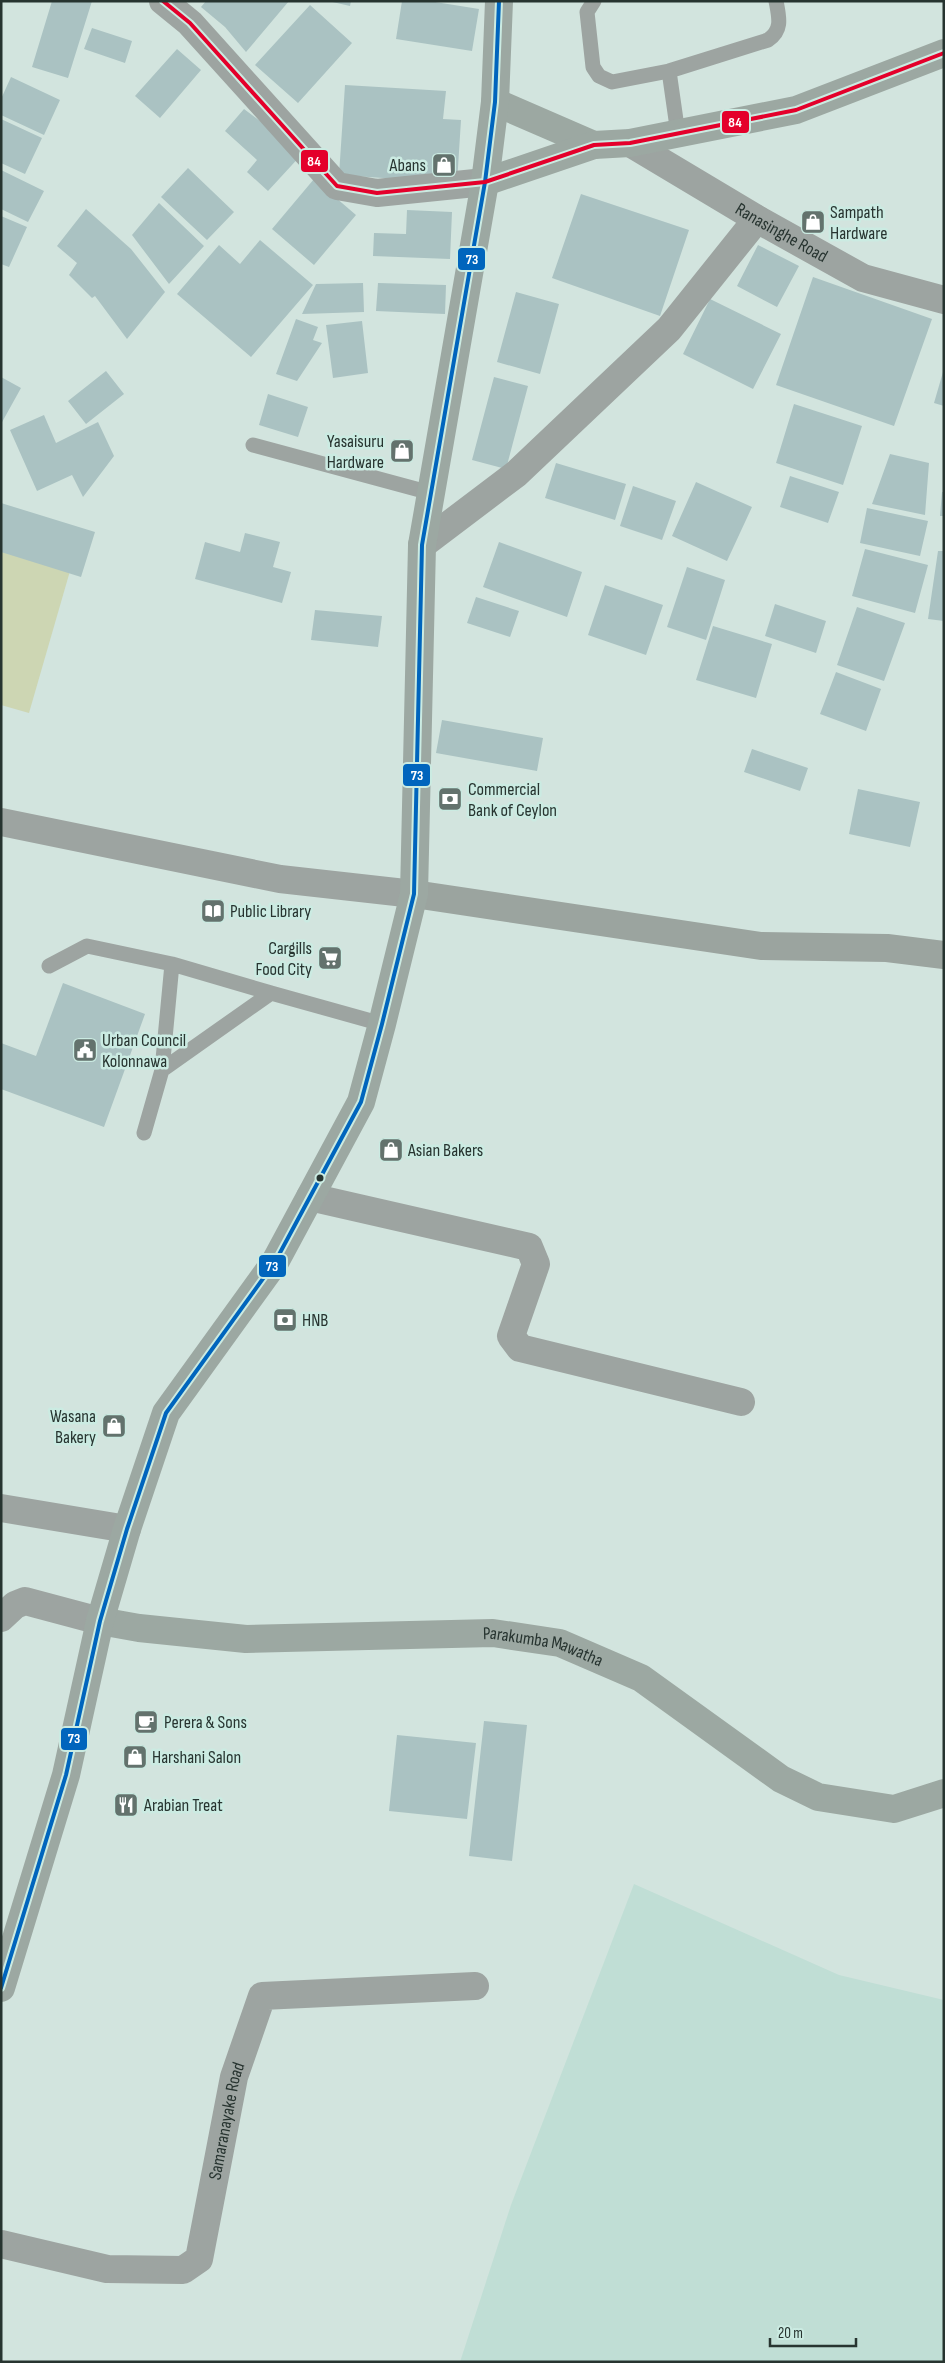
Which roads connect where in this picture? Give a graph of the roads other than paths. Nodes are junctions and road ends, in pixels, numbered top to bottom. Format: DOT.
graph roads {
  1 [pos="163,1"];
  2 [pos="499,1"];
  3 [pos="594,1"];
  4 [pos="776,1"];
  5 [pos="944,53"];
  6 [pos="669,71"];
  7 [pos="495,102"];
  8 [pos="678,134"];
  9 [pos="630,143"];
  10 [pos="594,145"];
  11 [pos="485,182"];
  12 [pos="756,219"];
  13 [pos="944,300"];
  14 [pos="253,445"];
  15 [pos="431,494"];
  16 [pos="422,545"];
  17 [pos="1,822"];
  18 [pos="414,894"];
  19 [pos="944,955"];
  20 [pos="172,964"];
  21 [pos="49,966"];
  22 [pos="271,993"];
  23 [pos="382,1024"];
  24 [pos="162,1070"];
  25 [pos="144,1133"];
  26 [pos="310,1198"];
  27 [pos="741,1402"];
  28 [pos="1,1508"];
  29 [pos="126,1529"];
  30 [pos="1,1618"];
  31 [pos="100,1621"];
  32 [pos="944,1793"];
  33 [pos="475,1986"];
  34 [pos="1,1988"];
  35 [pos="1,2244"];
  1 -- 11 [label="street"];
  2 -- 7 [label="main road"];
  3 -- 6 [label="lane"];
  4 -- 6 [label="lane"];
  5 -- 8 [label="main road"];
  6 -- 8 [label="lane"];
  7 -- 10 [label="main road"];
  7 -- 11 [label="main road"];
  8 -- 9 [label="main road"];
  9 -- 10 [label="main road"];
  9 -- 12 [label="street, Ranasinghe Road"];
  10 -- 11 [label="main road"];
  11 -- 15 [label="main road"];
  12 -- 13 [label="street, Ranasinghe Road"];
  12 -- 16 [label="street"];
  14 -- 15 [label="lane"];
  15 -- 16 [label="main road"];
  16 -- 18 [label="main road"];
  17 -- 18 [label="street"];
  18 -- 19 [label="street"];
  18 -- 23 [label="main road"];
  20 -- 21 [label="lane"];
  20 -- 22 [label="lane"];
  20 -- 24 [label="lane"];
  22 -- 23 [label="lane"];
  22 -- 24 [label="lane"];
  23 -- 26 [label="main road"];
  24 -- 25 [label="lane"];
  26 -- 27 [label="street"];
  26 -- 29 [label="main road"];
  28 -- 29 [label="street"];
  29 -- 31 [label="main road"];
  30 -- 31 [label="street"];
  31 -- 32 [label="main road, Parakumba Mawatha"];
  31 -- 34 [label="main road"];
  33 -- 35 [label="street, Samaranayake Road"];
}
